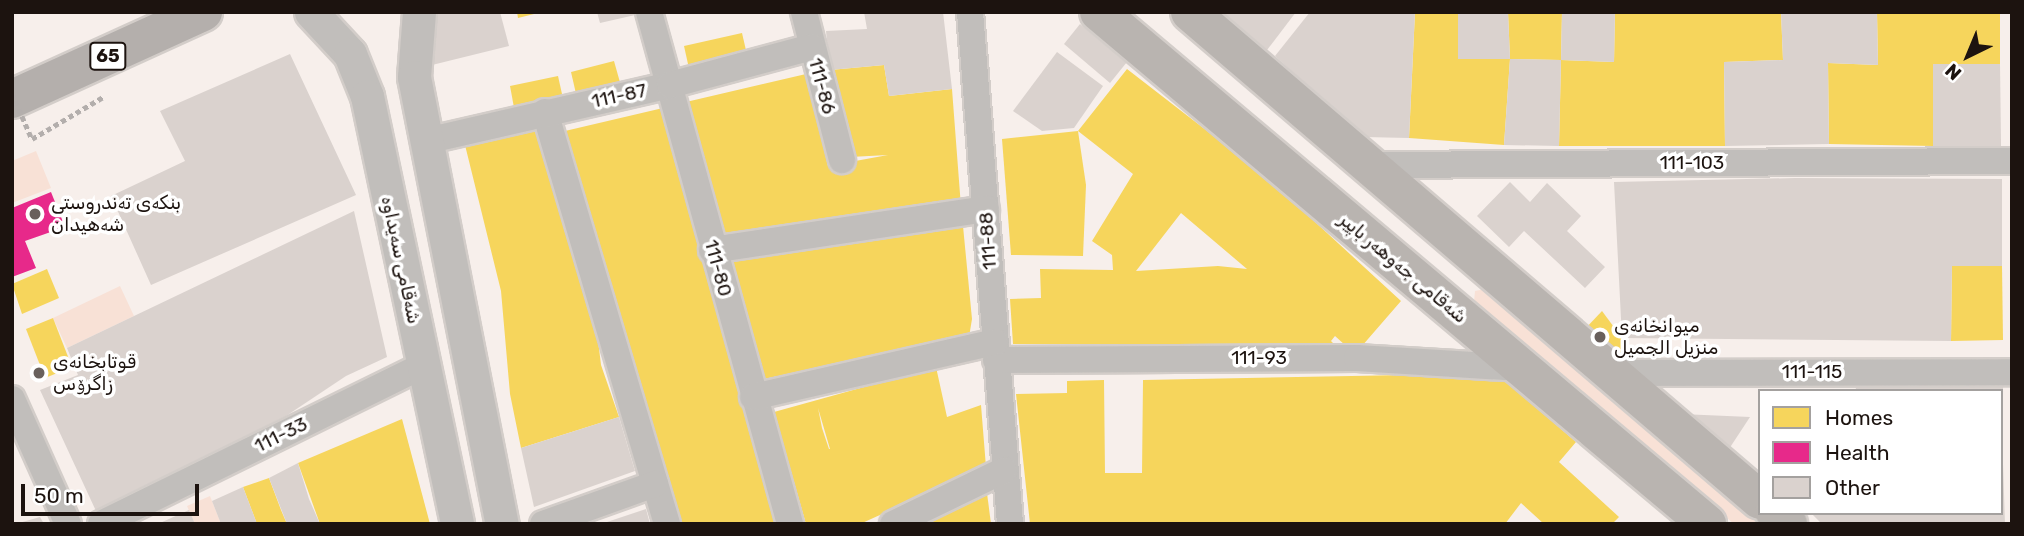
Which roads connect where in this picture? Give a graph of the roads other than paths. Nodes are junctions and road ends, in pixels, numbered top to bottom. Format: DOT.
graph roads {
  1 [pos="203,12"];
  2 [pos="311,12"];
  3 [pos="419,12"];
  4 [pos="649,12"];
  5 [pos="804,12"];
  6 [pos="970,12"];
  7 [pos="1099,12"];
  8 [pos="1190,12"];
  9 [pos="812,47"];
  10 [pos="670,85"];
  11 [pos="12,99"];
  12 [pos="545,112"];
  13 [pos="374,129"];
  14 [pos="423,129"];
  15 [pos="842,160"];
  16 [pos="2012,161"];
  17 [pos="1372,165"];
  18 [pos="986,209"];
  19 [pos="712,250"];
  20 [pos="1470,253"];
  21 [pos="1430,291"];
  22 [pos="996,351"];
  23 [pos="422,366"];
  24 [pos="1522,368"];
  25 [pos="2012,372"];
  26 [pos="1612,373"];
  27 [pos="753,397"];
  28 [pos="12,399"];
  29 [pos="1004,470"];
  30 [pos="655,484"];
  31 [pos="1758,498"];
  32 [pos="68,524"];
  33 [pos="101,524"];
  34 [pos="457,524"];
  35 [pos="502,524"];
  36 [pos="543,524"];
  37 [pos="667,524"];
  38 [pos="790,524"];
  39 [pos="893,524"];
  40 [pos="1010,524"];
  41 [pos="1707,524"];
  1 -- 11 [label="highway, 65"];
  2 -- 13 [label="street, شەقامی سەیداوە"];
  3 -- 14 [label="street"];
  4 -- 10 [label="street, 111-80"];
  5 -- 9 [label="street, 111-86"];
  6 -- 18 [label="street, 111-88"];
  7 -- 21 [label="main road, شەقامی جەوهەر باپیر"];
  8 -- 17 [label="main road"];
  9 -- 10 [label="street, 111-87"];
  9 -- 15 [label="street, 111-86"];
  10 -- 12 [label="street, 111-87"];
  10 -- 19 [label="street, 111-80"];
  12 -- 14 [label="street, 111-87"];
  12 -- 30 [label="street"];
  13 -- 14 [label="street"];
  13 -- 23 [label="street, شەقامی سەیداوە"];
  14 -- 35 [label="street"];
  16 -- 17 [label="street, 111-103"];
  17 -- 20 [label="main road"];
  18 -- 19 [label="street"];
  18 -- 22 [label="street, 111-88"];
  19 -- 27 [label="street, 111-80"];
  20 -- 21 [label="main road"];
  20 -- 26 [label="main road"];
  21 -- 24 [label="main road, شەقامی جەوهەر باپیر"];
  22 -- 24 [label="street, 111-93"];
  22 -- 27 [label="street, 111-93"];
  22 -- 29 [label="street, 111-88"];
  23 -- 33 [label="street, 111-33"];
  23 -- 34 [label="street, شەقامی سەیداوە"];
  24 -- 41 [label="main road, شەقامی جەوهەر باپیر"];
  25 -- 26 [label="street, 111-115"];
  26 -- 31 [label="main road"];
  27 -- 38 [label="street, 111-80"];
  28 -- 32 [label="street"];
  29 -- 39 [label="street"];
  29 -- 40 [label="street, 111-88"];
  30 -- 36 [label="street"];
  30 -- 37 [label="street"];
}
